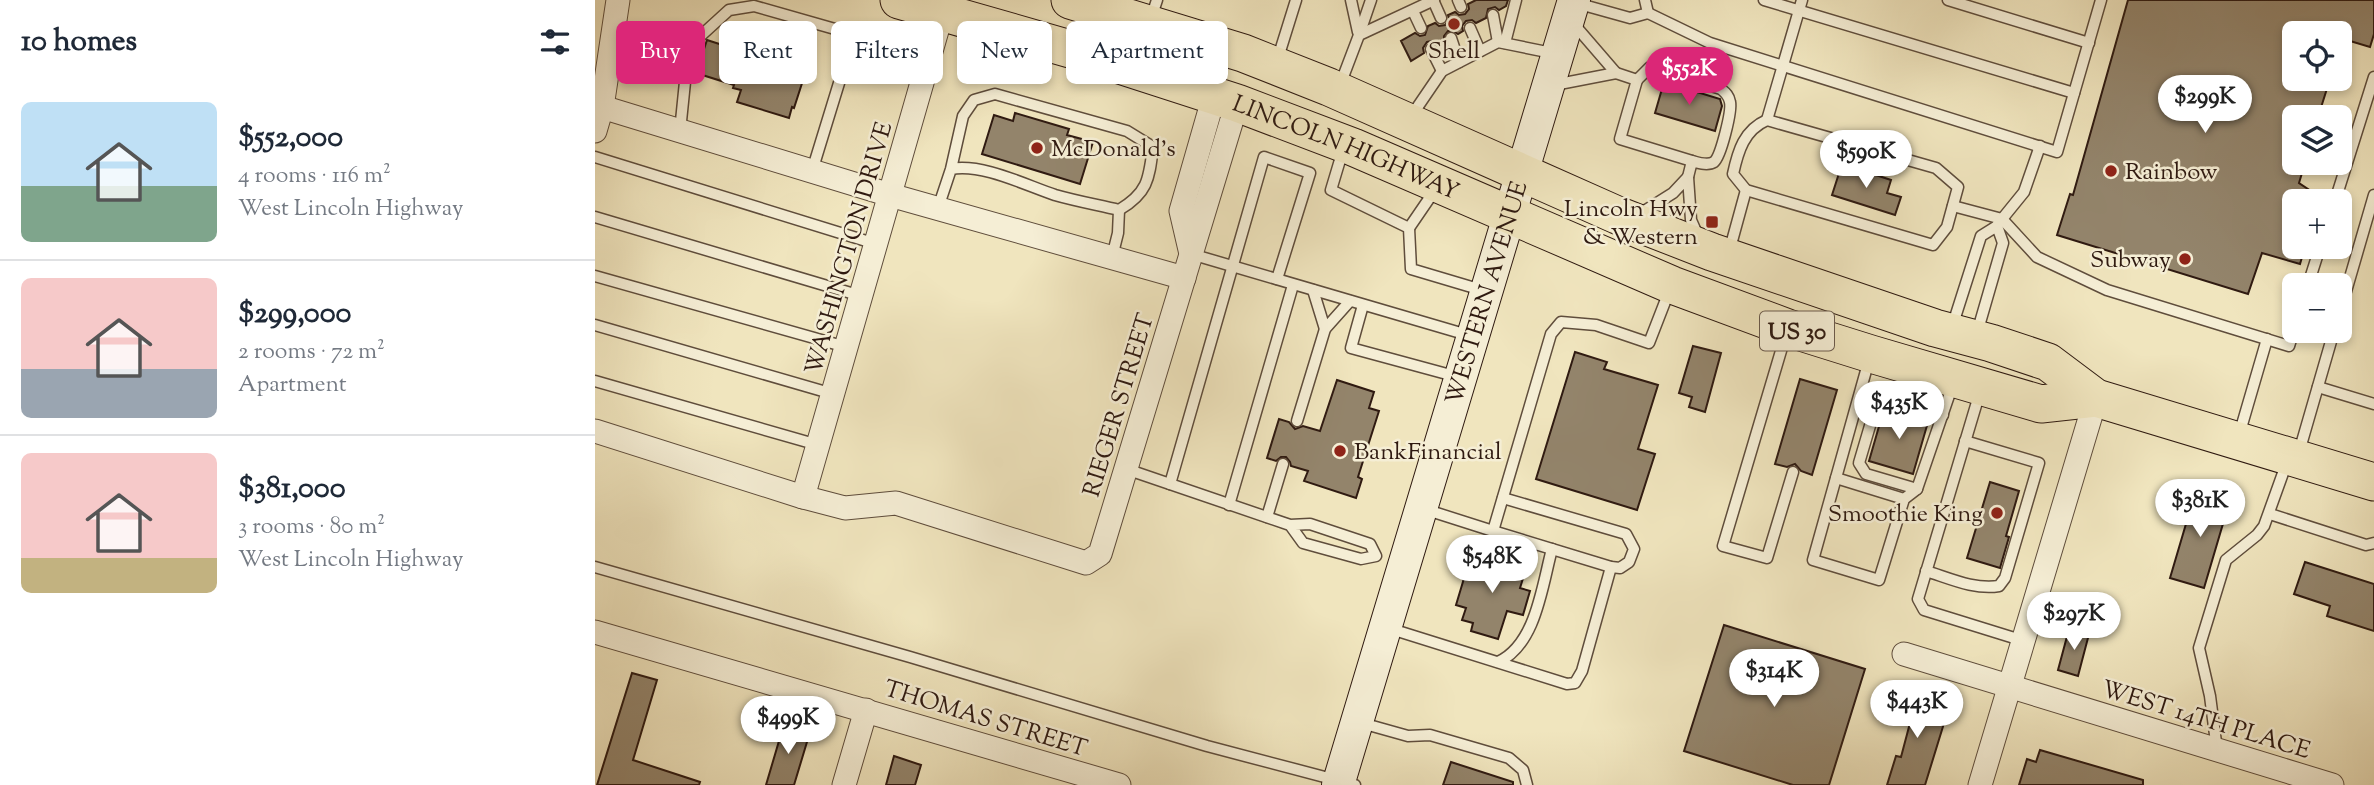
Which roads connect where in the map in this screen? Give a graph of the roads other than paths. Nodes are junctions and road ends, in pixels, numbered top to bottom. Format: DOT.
graph roads {
  1 [pos="618,0"];
  2 [pos="899,0"];
  3 [pos="1070,0"];
  4 [pos="1351,0"];
  5 [pos="1371,0"];
  6 [pos="1433,0"];
  7 [pos="1516,0"];
  8 [pos="1645,0"];
  9 [pos="1765,0"];
  10 [pos="1948,0"];
  11 [pos="2101,0"];
  12 [pos="1292,1"];
  13 [pos="1801,5"];
  14 [pos="945,6"];
  15 [pos="1572,7"];
  16 [pos="1413,10"];
  17 [pos="1153,12"];
  18 [pos="1648,13"];
  19 [pos="1493,15"];
  20 [pos="1441,18"];
  21 [pos="1421,28"];
  22 [pos="1470,28"];
  23 [pos="1359,35"];
  24 [pos="1451,38"];
  25 [pos="1502,43"];
  26 [pos="2089,43"];
  27 [pos="1431,49"];
  28 [pos="1481,51"];
  29 [pos="602,53"];
  30 [pos="1557,54"];
  31 [pos="1459,62"];
  32 [pos="1275,66"];
  33 [pos="1782,66"];
  34 [pos="1441,71"];
  35 [pos="1616,73"];
  36 [pos="2374,77"];
  37 [pos="1637,80"];
  38 [pos="1548,86"];
  39 [pos="1338,91"];
  40 [pos="2074,93"];
  41 [pos="1225,99"];
  42 [pos="599,107"];
  43 [pos="1409,120"];
  44 [pos="1767,120"];
  45 [pos="595,131"];
  46 [pos="680,131"];
  47 [pos="1344,144"];
  48 [pos="2040,146"];
  49 [pos="595,157"];
  50 [pos="1692,161"];
  51 [pos="951,169"];
  52 [pos="812,171"];
  53 [pos="1523,171"];
  54 [pos="1688,177"];
  55 [pos="1439,185"];
  56 [pos="2339,189"];
  57 [pos="1747,190"];
  58 [pos="890,195"];
  59 [pos="2374,195"];
  60 [pos="1953,206"];
  61 [pos="937,208"];
  62 [pos="1119,210"];
  63 [pos="1509,216"];
  64 [pos="595,217"];
  65 [pos="1630,220"];
  66 [pos="1999,223"];
  67 [pos="1409,228"];
  68 [pos="876,244"];
  69 [pos="1715,253"];
  70 [pos="1191,254"];
  71 [pos="1112,257"];
  72 [pos="1232,266"];
  73 [pos="2352,273"];
  74 [pos="595,276"];
  75 [pos="1184,278"];
  76 [pos="1277,279"];
  77 [pos="1293,285"];
  78 [pos="1672,285"];
  79 [pos="1313,290"];
  80 [pos="1486,291"];
  81 [pos="861,296"];
  82 [pos="1350,300"];
  83 [pos="1363,304"];
  84 [pos="595,325"];
  85 [pos="1788,328"];
  86 [pos="1325,329"];
  87 [pos="1963,336"];
  88 [pos="1473,337"];
  89 [pos="2267,339"];
  90 [pos="2290,343"];
  91 [pos="2331,343"];
  92 [pos="846,347"];
  93 [pos="1871,354"];
  94 [pos="1461,377"];
  95 [pos="595,381"];
  96 [pos="1968,383"];
  97 [pos="2318,387"];
  98 [pos="833,394"];
  99 [pos="2096,398"];
  100 [pos="2374,404"];
  101 [pos="1943,415"];
  102 [pos="1297,421"];
  103 [pos="595,431"];
  104 [pos="1965,441"];
  105 [pos="2237,441"];
  106 [pos="818,445"];
  107 [pos="2293,457"];
  108 [pos="1283,464"];
  109 [pos="1126,469"];
  110 [pos="1793,472"];
  111 [pos="1836,478"];
  112 [pos="2374,482"];
  113 [pos="1170,484"];
  114 [pos="1917,489"];
  115 [pos="803,497"];
  116 [pos="1503,498"];
  117 [pos="1904,499"];
  118 [pos="1229,505"];
  119 [pos="1421,509"];
  120 [pos="2270,514"];
  121 [pos="1267,517"];
  122 [pos="1290,524"];
  123 [pos="1493,531"];
  124 [pos="2374,543"];
  125 [pos="1552,549"];
  126 [pos="1390,561"];
  127 [pos="595,567"];
  128 [pos="1611,567"];
  129 [pos="1926,571"];
  130 [pos="1385,627"];
  131 [pos="596,635"];
  132 [pos="2024,641"];
  133 [pos="1903,654"];
  134 [pos="1498,662"];
  135 [pos="2010,686"];
  136 [pos="866,710"];
  137 [pos="1357,722"];
  138 [pos="2217,750"];
  139 [pos="1344,784"];
  140 [pos="844,785"];
  141 [pos="1119,785"];
  142 [pos="1527,785"];
  143 [pos="1979,785"];
  144 [pos="2332,785"];
  1 -- 29 [label="street"];
  2 -- 14 [label="main road, LINCOLN HIGHWAY / US 30"];
  3 -- 17 [label="main road, LINCOLN HIGHWAY / US 30"];
  4 -- 23 [label="lane"];
  5 -- 23 [label="lane"];
  6 -- 16 [label="lane"];
  6 -- 20 [label="lane"];
  7 -- 25 [label="lane"];
  8 -- 18 [label="lane"];
  9 -- 13 [label="lane"];
  10 -- 26 [label="lane"];
  11 -- 26 [label="lane"];
  12 -- 32 [label="lane"];
  13 -- 33 [label="lane"];
  13 -- 40 [label="lane"];
  14 -- 41 [label="main road, LINCOLN HIGHWAY / US 30"];
  14 -- 58 [label="street, WASHINGTON DRIVE"];
  15 -- 18 [label="lane"];
  15 -- 30 [label="main road, WESTERN AVENUE"];
  15 -- 35 [label="lane"];
  16 -- 21 [label="lane"];
  16 -- 23 [label="lane"];
  17 -- 32 [label="main road, LINCOLN HIGHWAY / US 30"];
  18 -- 33 [label="lane"];
  19 -- 25 [label="lane"];
  22 -- 28 [label="lane"];
  23 -- 39 [label="lane"];
  24 -- 31 [label="lane"];
  25 -- 28 [label="lane"];
  25 -- 30 [label="lane"];
  26 -- 40 [label="lane"];
  27 -- 34 [label="lane"];
  28 -- 31 [label="lane"];
  29 -- 42 [label="street"];
  30 -- 38 [label="main road, WESTERN AVENUE"];
  31 -- 34 [label="lane"];
  32 -- 39 [label="main road, LINCOLN HIGHWAY / US 30"];
  33 -- 44 [label="lane"];
  33 -- 48 [label="lane"];
  34 -- 43 [label="lane"];
  35 -- 37 [label="lane"];
  35 -- 38 [label="lane"];
  36 -- 56 [label="lane"];
  37 -- 50 [label="lane"];
  37 -- 50 [label="lane"];
  38 -- 53 [label="main road, WESTERN AVENUE"];
  39 -- 43 [label="main road, LINCOLN HIGHWAY / US 30"];
  40 -- 48 [label="lane"];
  41 -- 47 [label="main road, LINCOLN HIGHWAY / US 30"];
  41 -- 70 [label="street, RIEGER STREET"];
  42 -- 45 [label="street"];
  42 -- 46 [label="street"];
  43 -- 53 [label="main road, LINCOLN HIGHWAY / US 30"];
  44 -- 57 [label="lane"];
  44 -- 60 [label="lane"];
  46 -- 52 [label="street"];
  46 -- 52 [label="lane"];
  47 -- 55 [label="main road, LINCOLN HIGHWAY / US 30"];
  47 -- 67 [label="lane"];
  48 -- 66 [label="lane"];
  49 -- 68 [label="lane"];
  50 -- 54 [label="lane"];
  51 -- 61 [label="lane"];
  51 -- 62 [label="lane"];
  51 -- 62 [label="lane"];
  52 -- 58 [label="street"];
  53 -- 63 [label="main road, WESTERN AVENUE"];
  53 -- 65 [label="main road, US 30"];
  54 -- 65 [label="lane"];
  54 -- 69 [label="lane"];
  55 -- 63 [label="main road, LINCOLN HIGHWAY / US 30"];
  55 -- 67 [label="lane"];
  57 -- 60 [label="lane"];
  57 -- 69 [label="lane"];
  58 -- 61 [label="street"];
  58 -- 68 [label="street, WASHINGTON DRIVE"];
  59 -- 73 [label="lane"];
  60 -- 66 [label="lane"];
  61 -- 71 [label="street"];
  62 -- 71 [label="lane"];
  63 -- 78 [label="main road, US 30"];
  63 -- 80 [label="main road, WESTERN AVENUE"];
  64 -- 81 [label="lane"];
  65 -- 69 [label="main road, US 30"];
  66 -- 87 [label="lane"];
  66 -- 87 [label="lane"];
  66 -- 89 [label="lane"];
  67 -- 80 [label="lane"];
  68 -- 81 [label="street, WASHINGTON DRIVE"];
  69 -- 87 [label="main road, US 30"];
  70 -- 72 [label="lane"];
  70 -- 75 [label="street, RIEGER STREET"];
  71 -- 75 [label="street"];
  72 -- 76 [label="lane"];
  72 -- 76 [label="lane"];
  72 -- 113 [label="lane"];
  74 -- 92 [label="lane"];
  75 -- 109 [label="street, RIEGER STREET"];
  76 -- 77 [label="lane"];
  77 -- 79 [label="lane"];
  77 -- 118 [label="lane"];
  78 -- 85 [label="main road, US 30"];
  78 -- 116 [label="lane"];
  79 -- 82 [label="lane"];
  79 -- 86 [label="lane"];
  80 -- 88 [label="main road, WESTERN AVENUE"];
  81 -- 92 [label="street, WASHINGTON DRIVE"];
  82 -- 83 [label="lane"];
  82 -- 86 [label="lane"];
  83 -- 88 [label="lane"];
  83 -- 94 [label="lane"];
  84 -- 98 [label="lane"];
  85 -- 93 [label="main road, US 30"];
  85 -- 110 [label="lane"];
  86 -- 102 [label="lane"];
  87 -- 99 [label="main road, US 30"];
  88 -- 94 [label="main road, WESTERN AVENUE"];
  89 -- 90 [label="lane"];
  89 -- 105 [label="lane"];
  91 -- 97 [label="lane"];
  92 -- 98 [label="street, WASHINGTON DRIVE"];
  93 -- 96 [label="main road, US 30"];
  93 -- 111 [label="lane"];
  94 -- 119 [label="main road, WESTERN AVENUE"];
  95 -- 106 [label="lane"];
  96 -- 99 [label="main road, US 30"];
  96 -- 101 [label="lane"];
  96 -- 104 [label="lane"];
  97 -- 100 [label="lane"];
  97 -- 107 [label="lane"];
  98 -- 106 [label="street, WASHINGTON DRIVE"];
  99 -- 105 [label="main road, US 30"];
  99 -- 132 [label="street"];
  101 -- 114 [label="lane"];
  101 -- 114 [label="lane"];
  103 -- 115 [label="street"];
  104 -- 129 [label="lane"];
  104 -- 129 [label="lane"];
  105 -- 107 [label="main road, US 30"];
  106 -- 115 [label="street, WASHINGTON DRIVE"];
  107 -- 112 [label="main road, US 30"];
  107 -- 120 [label="lane"];
  108 -- 121 [label="lane"];
  109 -- 113 [label="lane"];
  109 -- 115 [label="street, RIEGER STREET"];
  111 -- 117 [label="lane"];
  111 -- 117 [label="lane"];
  113 -- 118 [label="lane"];
  114 -- 117 [label="lane"];
  116 -- 123 [label="lane"];
  116 -- 128 [label="lane"];
  118 -- 121 [label="lane"];
  119 -- 123 [label="lane"];
  119 -- 126 [label="main road, WESTERN AVENUE"];
  120 -- 124 [label="lane"];
  120 -- 138 [label="lane"];
  121 -- 122 [label="lane"];
  122 -- 126 [label="lane"];
  122 -- 126 [label="lane"];
  123 -- 125 [label="lane"];
  125 -- 128 [label="lane"];
  125 -- 134 [label="lane"];
  126 -- 130 [label="main road, WESTERN AVENUE"];
  127 -- 139 [label="lane"];
  128 -- 134 [label="lane"];
  129 -- 132 [label="lane"];
  130 -- 134 [label="lane"];
  130 -- 137 [label="main road, WESTERN AVENUE"];
  131 -- 136 [label="street, THOMAS STREET"];
  132 -- 135 [label="street"];
  133 -- 135 [label="street, WEST 14TH PLACE"];
  135 -- 138 [label="street, WEST 14TH PLACE"];
  135 -- 143 [label="street"];
  136 -- 140 [label="street"];
  136 -- 141 [label="street, THOMAS STREET"];
  137 -- 139 [label="main road, WESTERN AVENUE"];
  137 -- 142 [label="lane"];
  138 -- 144 [label="street, WEST 14TH PLACE"];
}
